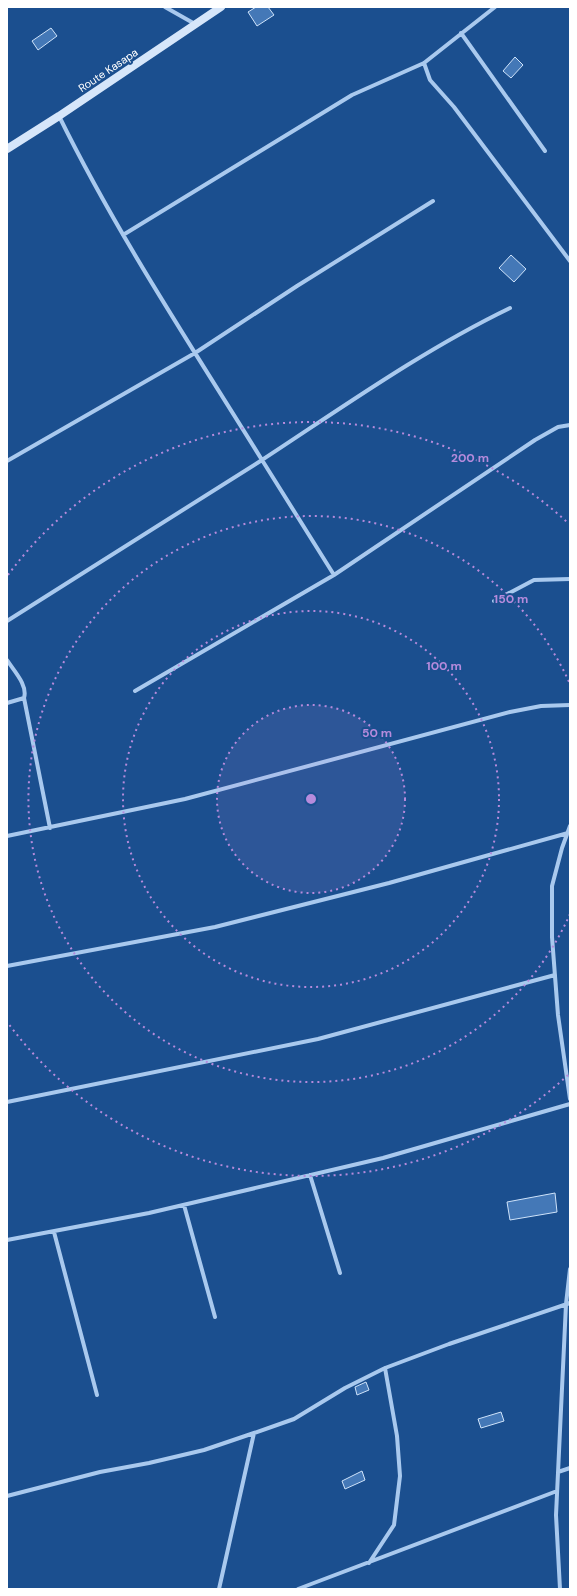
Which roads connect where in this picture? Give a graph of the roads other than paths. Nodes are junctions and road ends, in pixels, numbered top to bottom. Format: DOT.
graph roads {
  1 [pos="165,7"];
  2 [pos="221,7"];
  3 [pos="495,7"];
  4 [pos="195,24"];
  5 [pos="461,33"];
  6 [pos="424,63"];
  7 [pos="59,116"];
  8 [pos="7,149"];
  9 [pos="545,151"];
  10 [pos="433,201"];
  11 [pos="123,234"];
  12 [pos="570,261"];
  13 [pos="510,308"];
  14 [pos="195,353"];
  15 [pos="570,425"];
  16 [pos="262,460"];
  17 [pos="7,461"];
  18 [pos="334,575"];
  19 [pos="570,579"];
  20 [pos="494,601"];
  21 [pos="7,621"];
  22 [pos="7,660"];
  23 [pos="135,691"];
  24 [pos="24,698"];
  25 [pos="7,703"];
  26 [pos="570,705"];
  27 [pos="570,826"];
  28 [pos="50,828"];
  29 [pos="568,833"];
  30 [pos="7,836"];
  31 [pos="7,966"];
  32 [pos="555,975"];
  33 [pos="570,1099"];
  34 [pos="7,1102"];
  35 [pos="570,1104"];
  36 [pos="310,1175"];
  37 [pos="184,1205"];
  38 [pos="54,1232"];
  39 [pos="7,1240"];
  40 [pos="570,1269"];
  41 [pos="340,1273"];
  42 [pos="568,1304"];
  43 [pos="215,1316"];
  44 [pos="385,1368"];
  45 [pos="97,1395"];
  46 [pos="254,1433"];
  47 [pos="570,1468"];
  48 [pos="558,1472"];
  49 [pos="557,1491"];
  50 [pos="7,1496"];
  51 [pos="368,1563"];
  52 [pos="219,1589"];
  53 [pos="298,1589"];
  54 [pos="560,1589"];
  1 -- 4 [label="street"];
  2 -- 4 [label="main road, Route Kasapa"];
  3 -- 5 [label="street"];
  4 -- 7 [label="main road, Route Kasapa"];
  5 -- 6 [label="street"];
  5 -- 9 [label="street"];
  6 -- 11 [label="street"];
  6 -- 12 [label="street"];
  7 -- 8 [label="main road, Route Kasapa"];
  7 -- 11 [label="street"];
  10 -- 14 [label="street"];
  11 -- 14 [label="street"];
  13 -- 16 [label="street"];
  14 -- 16 [label="street"];
  14 -- 17 [label="street"];
  15 -- 18 [label="street"];
  16 -- 18 [label="street"];
  16 -- 21 [label="street"];
  18 -- 23 [label="street"];
  19 -- 20 [label="street"];
  22 -- 24 [label="street"];
  24 -- 25 [label="street"];
  24 -- 28 [label="street"];
  26 -- 28 [label="street"];
  27 -- 29 [label="street"];
  28 -- 30 [label="street"];
  29 -- 31 [label="street"];
  29 -- 32 [label="street"];
  32 -- 33 [label="street"];
  32 -- 34 [label="street"];
  35 -- 36 [label="street"];
  36 -- 37 [label="street"];
  36 -- 41 [label="street"];
  37 -- 38 [label="street"];
  37 -- 43 [label="street"];
  38 -- 39 [label="street"];
  38 -- 45 [label="street"];
  40 -- 42 [label="street"];
  42 -- 44 [label="street"];
  42 -- 48 [label="street"];
  44 -- 46 [label="street"];
  44 -- 51 [label="street"];
  46 -- 50 [label="street"];
  46 -- 52 [label="street"];
  47 -- 48 [label="street"];
  48 -- 49 [label="street"];
  49 -- 51 [label="street"];
  49 -- 54 [label="street"];
  51 -- 53 [label="street"];
}
